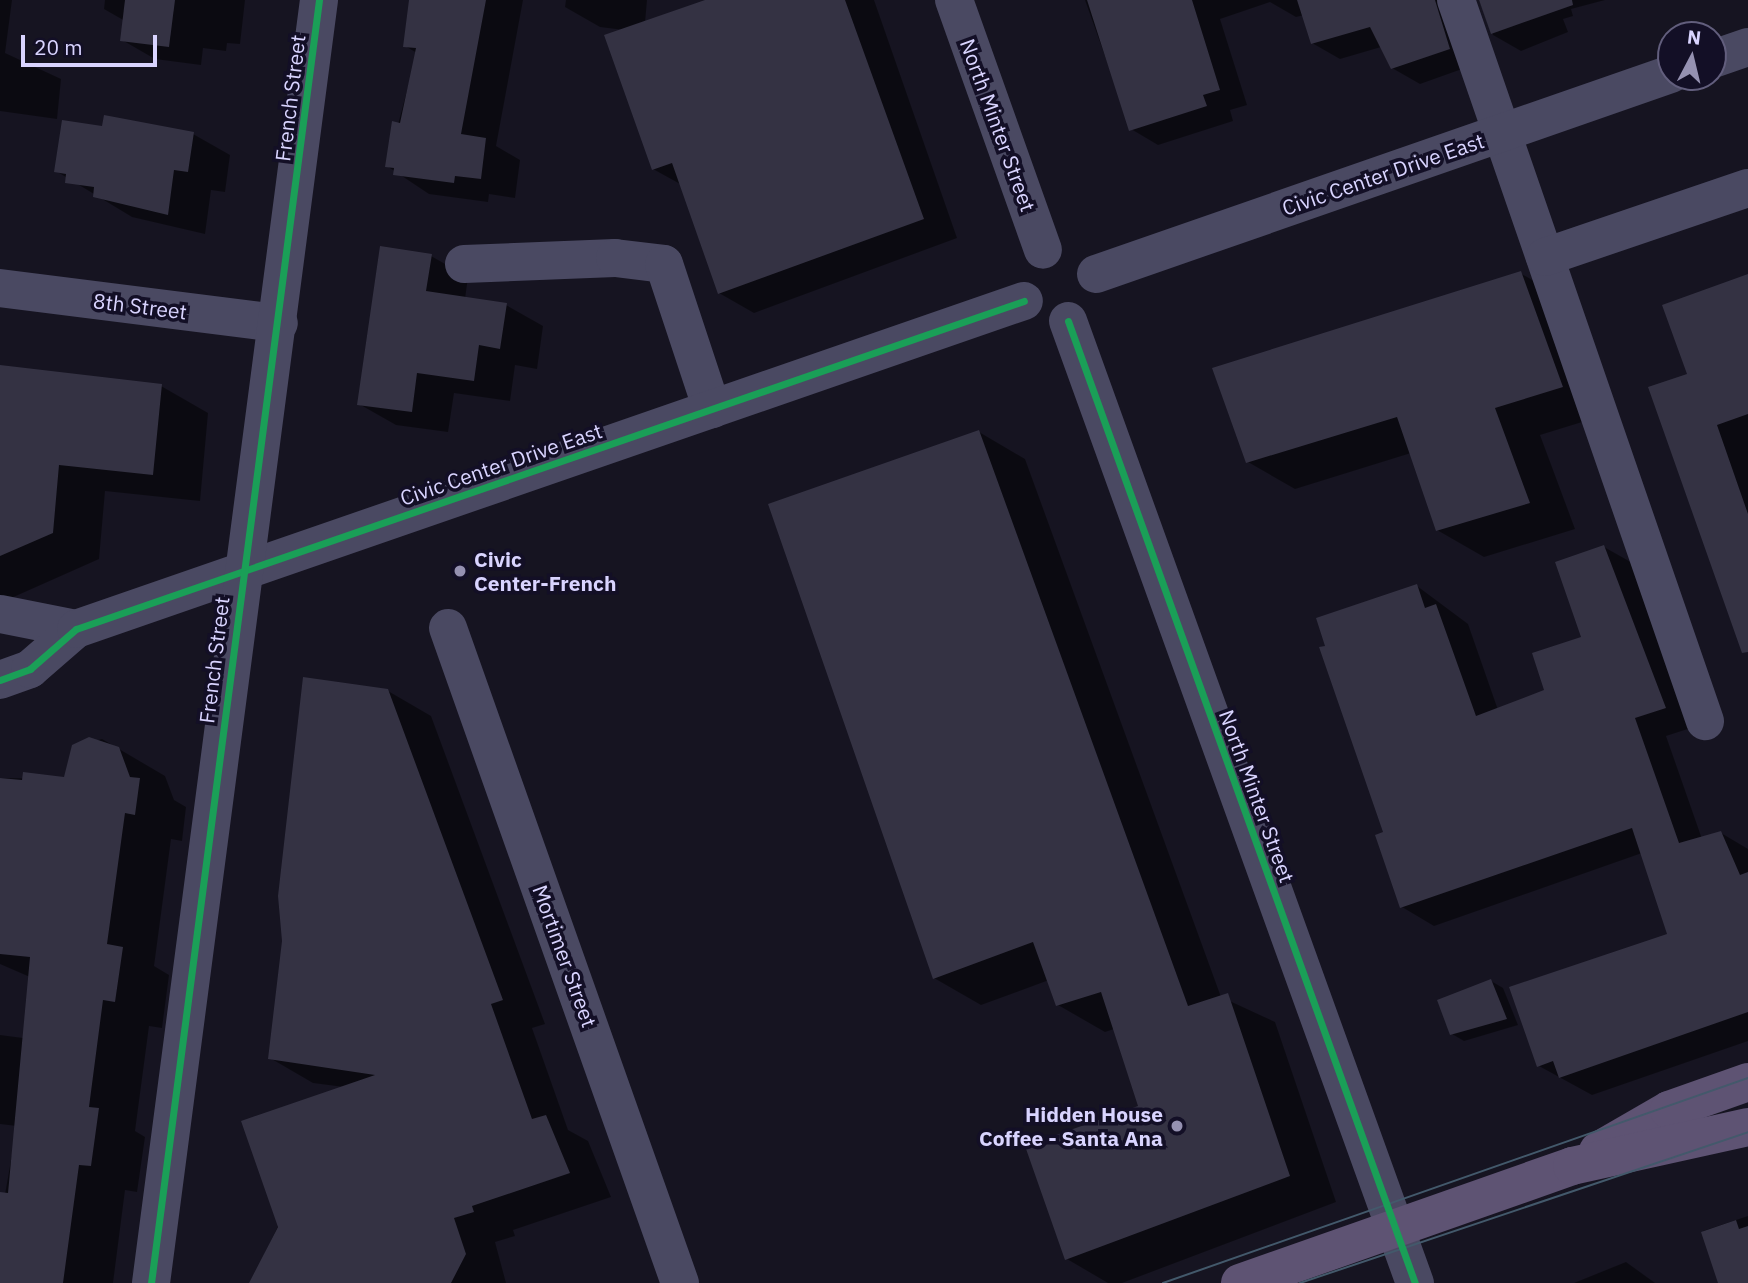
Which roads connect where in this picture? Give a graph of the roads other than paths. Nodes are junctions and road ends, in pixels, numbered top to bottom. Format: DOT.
graph roads {
  1 [pos="319,0"];
  2 [pos="954,0"];
  3 [pos="1455,0"];
  4 [pos="1748,47"];
  5 [pos="1727,54"];
  6 [pos="1657,79"];
  7 [pos="1502,133"];
  8 [pos="1748,188"];
  9 [pos="1042,250"];
  10 [pos="1545,257"];
  11 [pos="464,264"];
  12 [pos="1096,274"];
  13 [pos="0,288"];
  14 [pos="1024,301"];
  15 [pos="1068,321"];
  16 [pos="279,323"];
  17 [pos="712,409"];
  18 [pos="243,571"];
  19 [pos="0,614"];
  20 [pos="448,628"];
  21 [pos="76,629"];
  22 [pos="0,680"];
  23 [pos="1705,721"];
  24 [pos="1748,1082"];
  25 [pos="1748,1127"];
  26 [pos="1572,1166"];
  27 [pos="1394,1228"];
  28 [pos="151,1283"];
  29 [pos="680,1283"];
  30 [pos="1240,1283"];
  31 [pos="1415,1283"];
  1 -- 16 [label="street, French Street"];
  2 -- 9 [label="street, North Minter Street"];
  3 -- 7 [label="street"];
  4 -- 5 [label="street"];
  6 -- 7 [label="street, Civic Center Drive East"];
  7 -- 10 [label="street"];
  7 -- 12 [label="street, Civic Center Drive East"];
  8 -- 10 [label="street"];
  9 -- 12 [label="street"];
  9 -- 14 [label="street"];
  10 -- 23 [label="street"];
  11 -- 17 [label="street"];
  12 -- 15 [label="street"];
  13 -- 16 [label="street, 8th Street"];
  14 -- 15 [label="street"];
  14 -- 17 [label="street, Civic Center Drive East"];
  15 -- 27 [label="street, North Minter Street"];
  16 -- 18 [label="street, French Street"];
  17 -- 18 [label="street, Civic Center Drive East"];
  18 -- 21 [label="street, Civic Center Drive East"];
  18 -- 28 [label="street, French Street"];
  19 -- 21 [label="street"];
  20 -- 29 [label="street, Mortimer Street"];
  21 -- 22 [label="street, Civic Center Drive East"];
  24 -- 26 [label="main road"];
  25 -- 26 [label="main road"];
  26 -- 27 [label="main road"];
  27 -- 30 [label="main road"];
  27 -- 31 [label="street, North Minter Street"];
}
